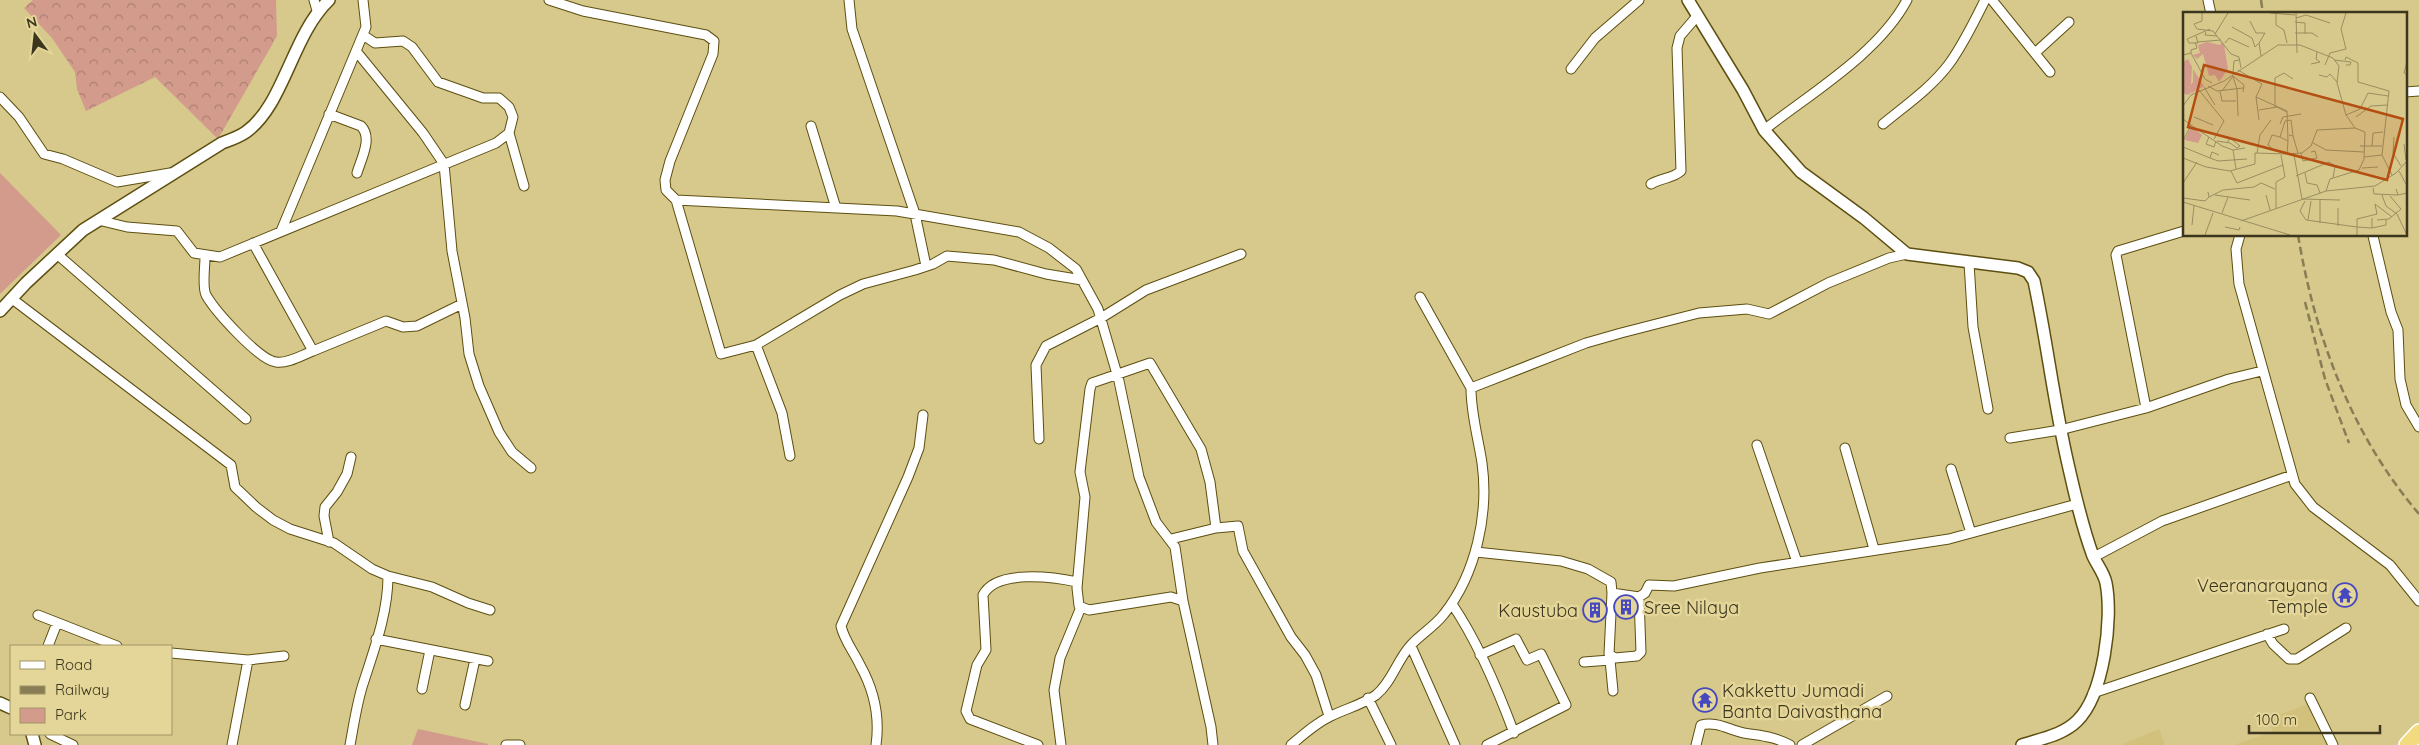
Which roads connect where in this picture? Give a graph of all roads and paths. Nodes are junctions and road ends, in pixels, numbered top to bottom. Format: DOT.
graph roads {
  1 [pos="314,0"];
  2 [pos="328,0"];
  3 [pos="363,0"];
  4 [pos="550,0"];
  5 [pos="850,0"];
  6 [pos="1639,0"];
  7 [pos="1688,0"];
  8 [pos="1907,0"];
  9 [pos="1985,0"];
  10 [pos="1992,0"];
  11 [pos="318,14"];
  12 [pos="1698,15"];
  13 [pos="2069,22"];
  14 [pos="363,35"];
  15 [pos="356,51"];
  16 [pos="2035,53"];
  17 [pos="1571,69"];
  18 [pos="2050,72"];
  19 [pos="2419,91"];
  20 [pos="2406,92"];
  21 [pos="0,97"];
  22 [pos="329,114"];
  23 [pos="1883,124"];
  24 [pos="811,126"];
  25 [pos="1764,130"];
  26 [pos="509,133"];
  27 [pos="444,164"];
  28 [pos="176,172"];
  29 [pos="357,173"];
  30 [pos="1651,184"];
  31 [pos="524,186"];
  32 [pos="676,200"];
  33 [pos="836,208"];
  34 [pos="914,214"];
  35 [pos="98,220"];
  36 [pos="281,231"];
  37 [pos="2183,231"];
  38 [pos="2240,236"];
  39 [pos="2373,236"];
  40 [pos="253,243"];
  41 [pos="57,254"];
  42 [pos="1240,254"];
  43 [pos="1907,254"];
  44 [pos="206,257"];
  45 [pos="1969,263"];
  46 [pos="926,266"];
  47 [pos="1082,280"];
  48 [pos="1420,296"];
  49 [pos="11,298"];
  50 [pos="462,304"];
  51 [pos="0,311"];
  52 [pos="1101,318"];
  53 [pos="756,345"];
  54 [pos="313,351"];
  55 [pos="2262,371"];
  56 [pos="1117,373"];
  57 [pos="1471,388"];
  58 [pos="2146,408"];
  59 [pos="1988,409"];
  60 [pos="923,415"];
  61 [pos="246,419"];
  62 [pos="2419,427"];
  63 [pos="2060,430"];
  64 [pos="2010,438"];
  65 [pos="1040,439"];
  66 [pos="1757,445"];
  67 [pos="1846,448"];
  68 [pos="790,456"];
  69 [pos="351,457"];
  70 [pos="531,468"];
  71 [pos="1952,469"];
  72 [pos="2292,475"];
  73 [pos="2077,504"];
  74 [pos="1216,528"];
  75 [pos="1971,533"];
  76 [pos="1171,539"];
  77 [pos="329,542"];
  78 [pos="1874,549"];
  79 [pos="1476,552"];
  80 [pos="2094,557"];
  81 [pos="1797,562"];
  82 [pos="388,576"];
  83 [pos="1077,582"];
  84 [pos="1612,593"];
  85 [pos="1639,597"];
  86 [pos="1183,601"];
  87 [pos="2419,601"];
  88 [pos="1452,604"];
  89 [pos="1081,606"];
  90 [pos="490,610"];
  91 [pos="38,615"];
  92 [pos="57,623"];
  93 [pos="2346,628"];
  94 [pos="2284,629"];
  95 [pos="2267,634"];
  96 [pos="376,639"];
  97 [pos="48,645"];
  98 [pos="114,645"];
  99 [pos="1411,646"];
  100 [pos="430,650"];
  101 [pos="172,653"];
  102 [pos="1480,655"];
  103 [pos="284,656"];
  104 [pos="1611,658"];
  105 [pos="475,659"];
  106 [pos="248,660"];
  107 [pos="488,661"];
  108 [pos="1584,662"];
  109 [pos="422,689"];
  110 [pos="1613,692"];
  111 [pos="2093,693"];
  112 [pos="1887,696"];
  113 [pos="1368,698"];
  114 [pos="2310,698"];
  115 [pos="465,705"];
  116 [pos="1329,716"];
  117 [pos="2419,732"];
  118 [pos="1514,733"];
  119 [pos="52,735"];
  120 [pos="2046,742"];
  121 [pos="73,745"];
  122 [pos="232,745"];
  123 [pos="350,745"];
  124 [pos="506,745"];
  125 [pos="520,745"];
  126 [pos="876,745"];
  127 [pos="1038,745"];
  128 [pos="1061,745"];
  129 [pos="1212,745"];
  130 [pos="1291,745"];
  131 [pos="1390,745"];
  132 [pos="1455,745"];
  133 [pos="1487,745"];
  134 [pos="1696,745"];
  135 [pos="1790,745"];
  136 [pos="1802,745"];
  137 [pos="2022,745"];
  138 [pos="2333,745"];
  139 [pos="2407,745"];
  1 -- 11 [label="street"];
  2 -- 11 [label="street"];
  3 -- 14 [label="street"];
  4 -- 32 [label="street"];
  5 -- 34 [label="street"];
  6 -- 17 [label="street"];
  7 -- 12 [label="street"];
  8 -- 25 [label="street"];
  9 -- 23 [label="street"];
  10 -- 16 [label="street"];
  11 -- 28 [label="street"];
  12 -- 25 [label="street"];
  12 -- 30 [label="street"];
  13 -- 16 [label="street"];
  14 -- 15 [label="street"];
  14 -- 26 [label="street"];
  15 -- 22 [label="street"];
  15 -- 27 [label="street"];
  16 -- 18 [label="street"];
  19 -- 20 [label="street"];
  21 -- 28 [label="street"];
  22 -- 29 [label="street"];
  22 -- 36 [label="street"];
  24 -- 33 [label="street"];
  25 -- 43 [label="street"];
  26 -- 27 [label="street"];
  26 -- 31 [label="street"];
  27 -- 36 [label="street"];
  27 -- 50 [label="street"];
  28 -- 35 [label="street"];
  32 -- 33 [label="street"];
  32 -- 53 [label="street"];
  33 -- 34 [label="street"];
  34 -- 46 [label="street"];
  34 -- 47 [label="street"];
  35 -- 41 [label="street"];
  35 -- 44 [label="street"];
  36 -- 40 [label="street"];
  37 -- 58 [label="street"];
  38 -- 55 [label="street"];
  39 -- 62 [label="street"];
  40 -- 44 [label="street"];
  40 -- 54 [label="street"];
  41 -- 49 [label="street"];
  41 -- 61 [label="street"];
  42 -- 52 [label="street"];
  43 -- 45 [label="street"];
  43 -- 57 [label="street"];
  44 -- 54 [label="street"];
  45 -- 59 [label="street"];
  45 -- 63 [label="street"];
  46 -- 47 [label="street"];
  46 -- 53 [label="street"];
  47 -- 52 [label="street"];
  48 -- 57 [label="street"];
  49 -- 51 [label="street"];
  49 -- 77 [label="street"];
  50 -- 54 [label="street"];
  50 -- 70 [label="street"];
  52 -- 56 [label="street"];
  52 -- 65 [label="street"];
  53 -- 68 [label="street"];
  55 -- 58 [label="street"];
  55 -- 72 [label="street"];
  56 -- 74 [label="street"];
  56 -- 76 [label="street"];
  56 -- 83 [label="street"];
  57 -- 79 [label="street"];
  58 -- 63 [label="street"];
  60 -- 126 [label="street"];
  63 -- 64 [label="street"];
  63 -- 73 [label="street"];
  66 -- 81 [label="street"];
  67 -- 78 [label="street"];
  69 -- 77 [label="street"];
  71 -- 75 [label="street"];
  72 -- 80 [label="street"];
  72 -- 87 [label="street"];
  73 -- 75 [label="street"];
  73 -- 80 [label="street"];
  74 -- 76 [label="street"];
  74 -- 116 [label="street"];
  75 -- 78 [label="street"];
  76 -- 86 [label="street"];
  77 -- 82 [label="street"];
  78 -- 81 [label="street"];
  79 -- 84 [label="street"];
  79 -- 88 [label="street"];
  80 -- 111 [label="street"];
  81 -- 85 [label="street"];
  82 -- 90 [label="street"];
  82 -- 96 [label="street"];
  83 -- 89 [label="street"];
  83 -- 127 [label="street"];
  84 -- 85 [label="street"];
  84 -- 104 [label="street"];
  85 -- 104 [label="street"];
  86 -- 89 [label="street"];
  86 -- 129 [label="street"];
  88 -- 99 [label="street"];
  88 -- 102 [label="street"];
  89 -- 128 [label="street"];
  91 -- 92 [label="street"];
  92 -- 97 [label="street"];
  92 -- 98 [label="street"];
  93 -- 95 [label="street"];
  94 -- 95 [label="street"];
  95 -- 111 [label="street"];
  96 -- 100 [label="street"];
  96 -- 123 [label="street"];
  99 -- 113 [label="street"];
  99 -- 132 [label="street"];
  100 -- 105 [label="street"];
  100 -- 109 [label="street"];
  101 -- 106 [label="street"];
  102 -- 118 [label="street"];
  102 -- 118 [label="street"];
  103 -- 106 [label="street"];
  104 -- 108 [label="street"];
  104 -- 110 [label="street"];
  105 -- 107 [label="street"];
  105 -- 115 [label="street"];
  106 -- 122 [label="street"];
  111 -- 120 [label="street"];
  112 -- 136 [label="street"];
  113 -- 116 [label="street"];
  113 -- 131 [label="street"];
  114 -- 138 [label="street"];
  116 -- 130 [label="street"];
  117 -- 139 [label="highway"];
  118 -- 133 [label="street"];
  119 -- 121 [label="street"];
  120 -- 137 [label="street"];
  124 -- 125 [label="street"];
  134 -- 135 [label="street"];
}
